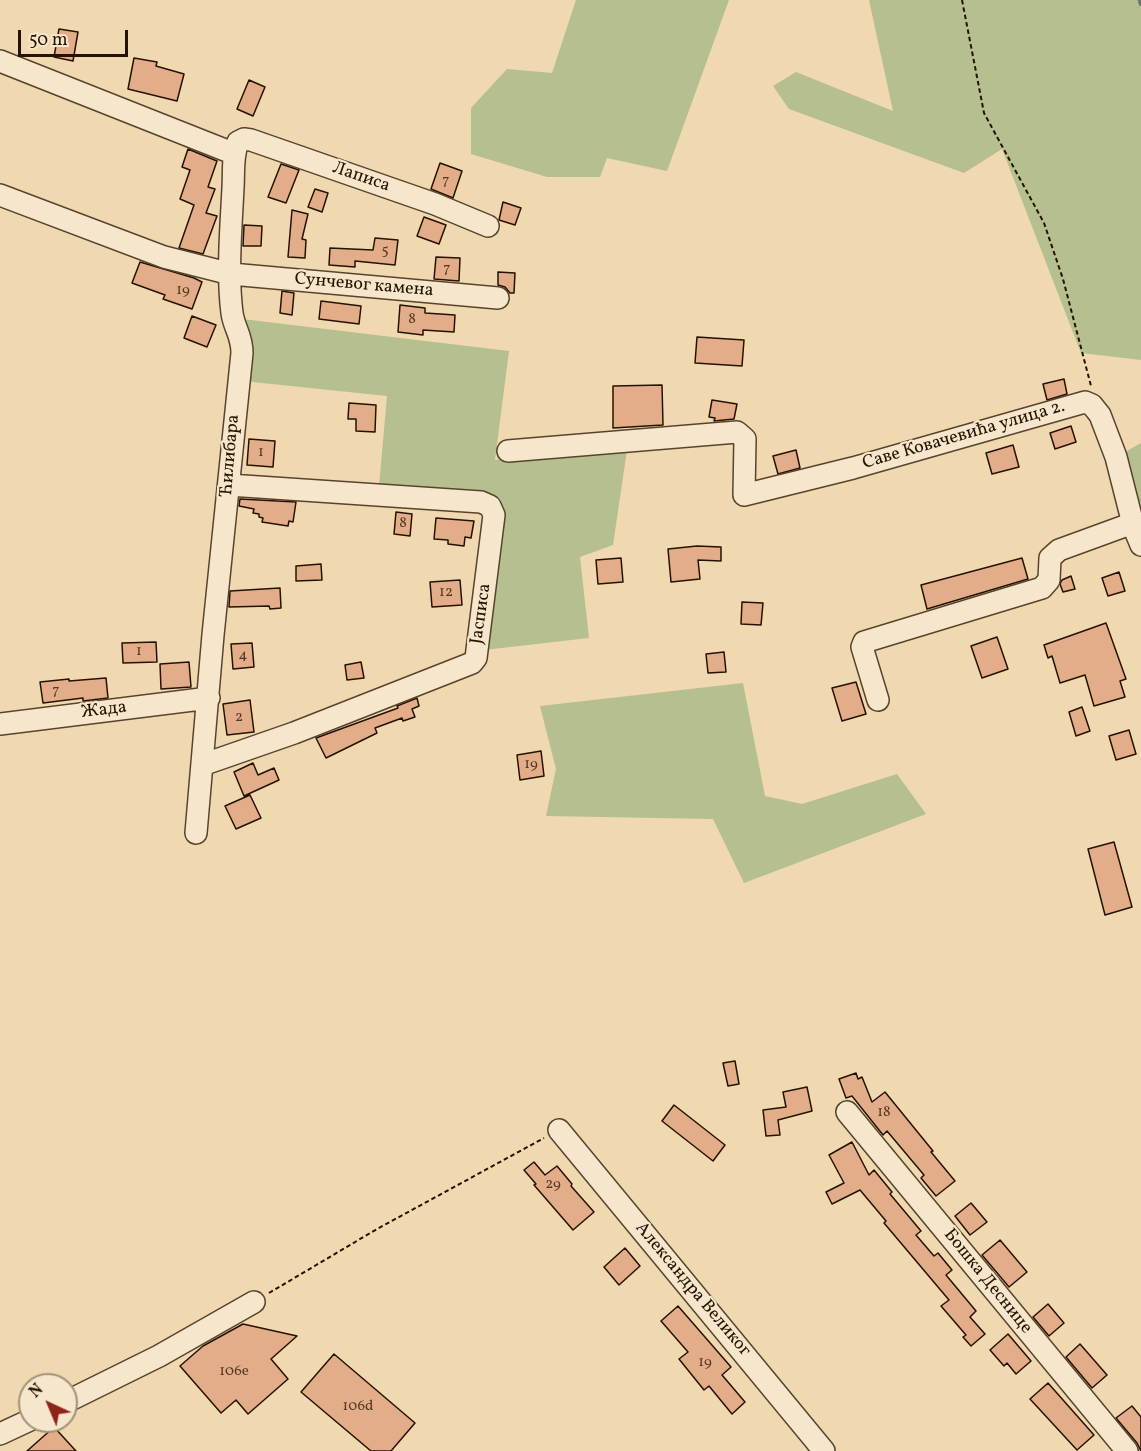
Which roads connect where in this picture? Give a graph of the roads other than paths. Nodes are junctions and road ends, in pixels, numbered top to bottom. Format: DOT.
graph roads {
  1 [pos="0,61"];
  2 [pos="235,151"];
  3 [pos="0,195"];
  4 [pos="488,226"];
  5 [pos="231,274"];
  6 [pos="498,298"];
  7 [pos="508,451"];
  8 [pos="229,485"];
  9 [pos="1133,523"];
  10 [pos="1141,545"];
  11 [pos="208,698"];
  12 [pos="878,700"];
  13 [pos="0,724"];
  14 [pos="202,765"];
  15 [pos="196,833"];
  16 [pos="847,1112"];
  17 [pos="559,1130"];
  18 [pos="254,1302"];
  19 [pos="78,1396"];
  20 [pos="18,1426"];
  21 [pos="0,1434"];
  22 [pos="824,1451"];
  23 [pos="1127,1451"];
  1 -- 2 [label="street"];
  2 -- 4 [label="street, Лаписа"];
  2 -- 5 [label="street, Ћилибара"];
  3 -- 5 [label="street, Сунчевог камена"];
  5 -- 6 [label="street, Сунчевог камена"];
  5 -- 8 [label="street, Ћилибара"];
  7 -- 9 [label="street, Саве Ковачевића улица 2."];
  8 -- 11 [label="street, Ћилибара"];
  8 -- 14 [label="street, Јасписа"];
  9 -- 10 [label="street, Саве Ковачевића улица 2."];
  9 -- 12 [label="street"];
  11 -- 13 [label="street, Жада"];
  11 -- 14 [label="street, Ћилибара"];
  14 -- 15 [label="street"];
  16 -- 23 [label="street, Бошка Деснице"];
  17 -- 22 [label="street, Александра Великог"];
  18 -- 19 [label="street"];
  20 -- 21 [label="street"];
}
